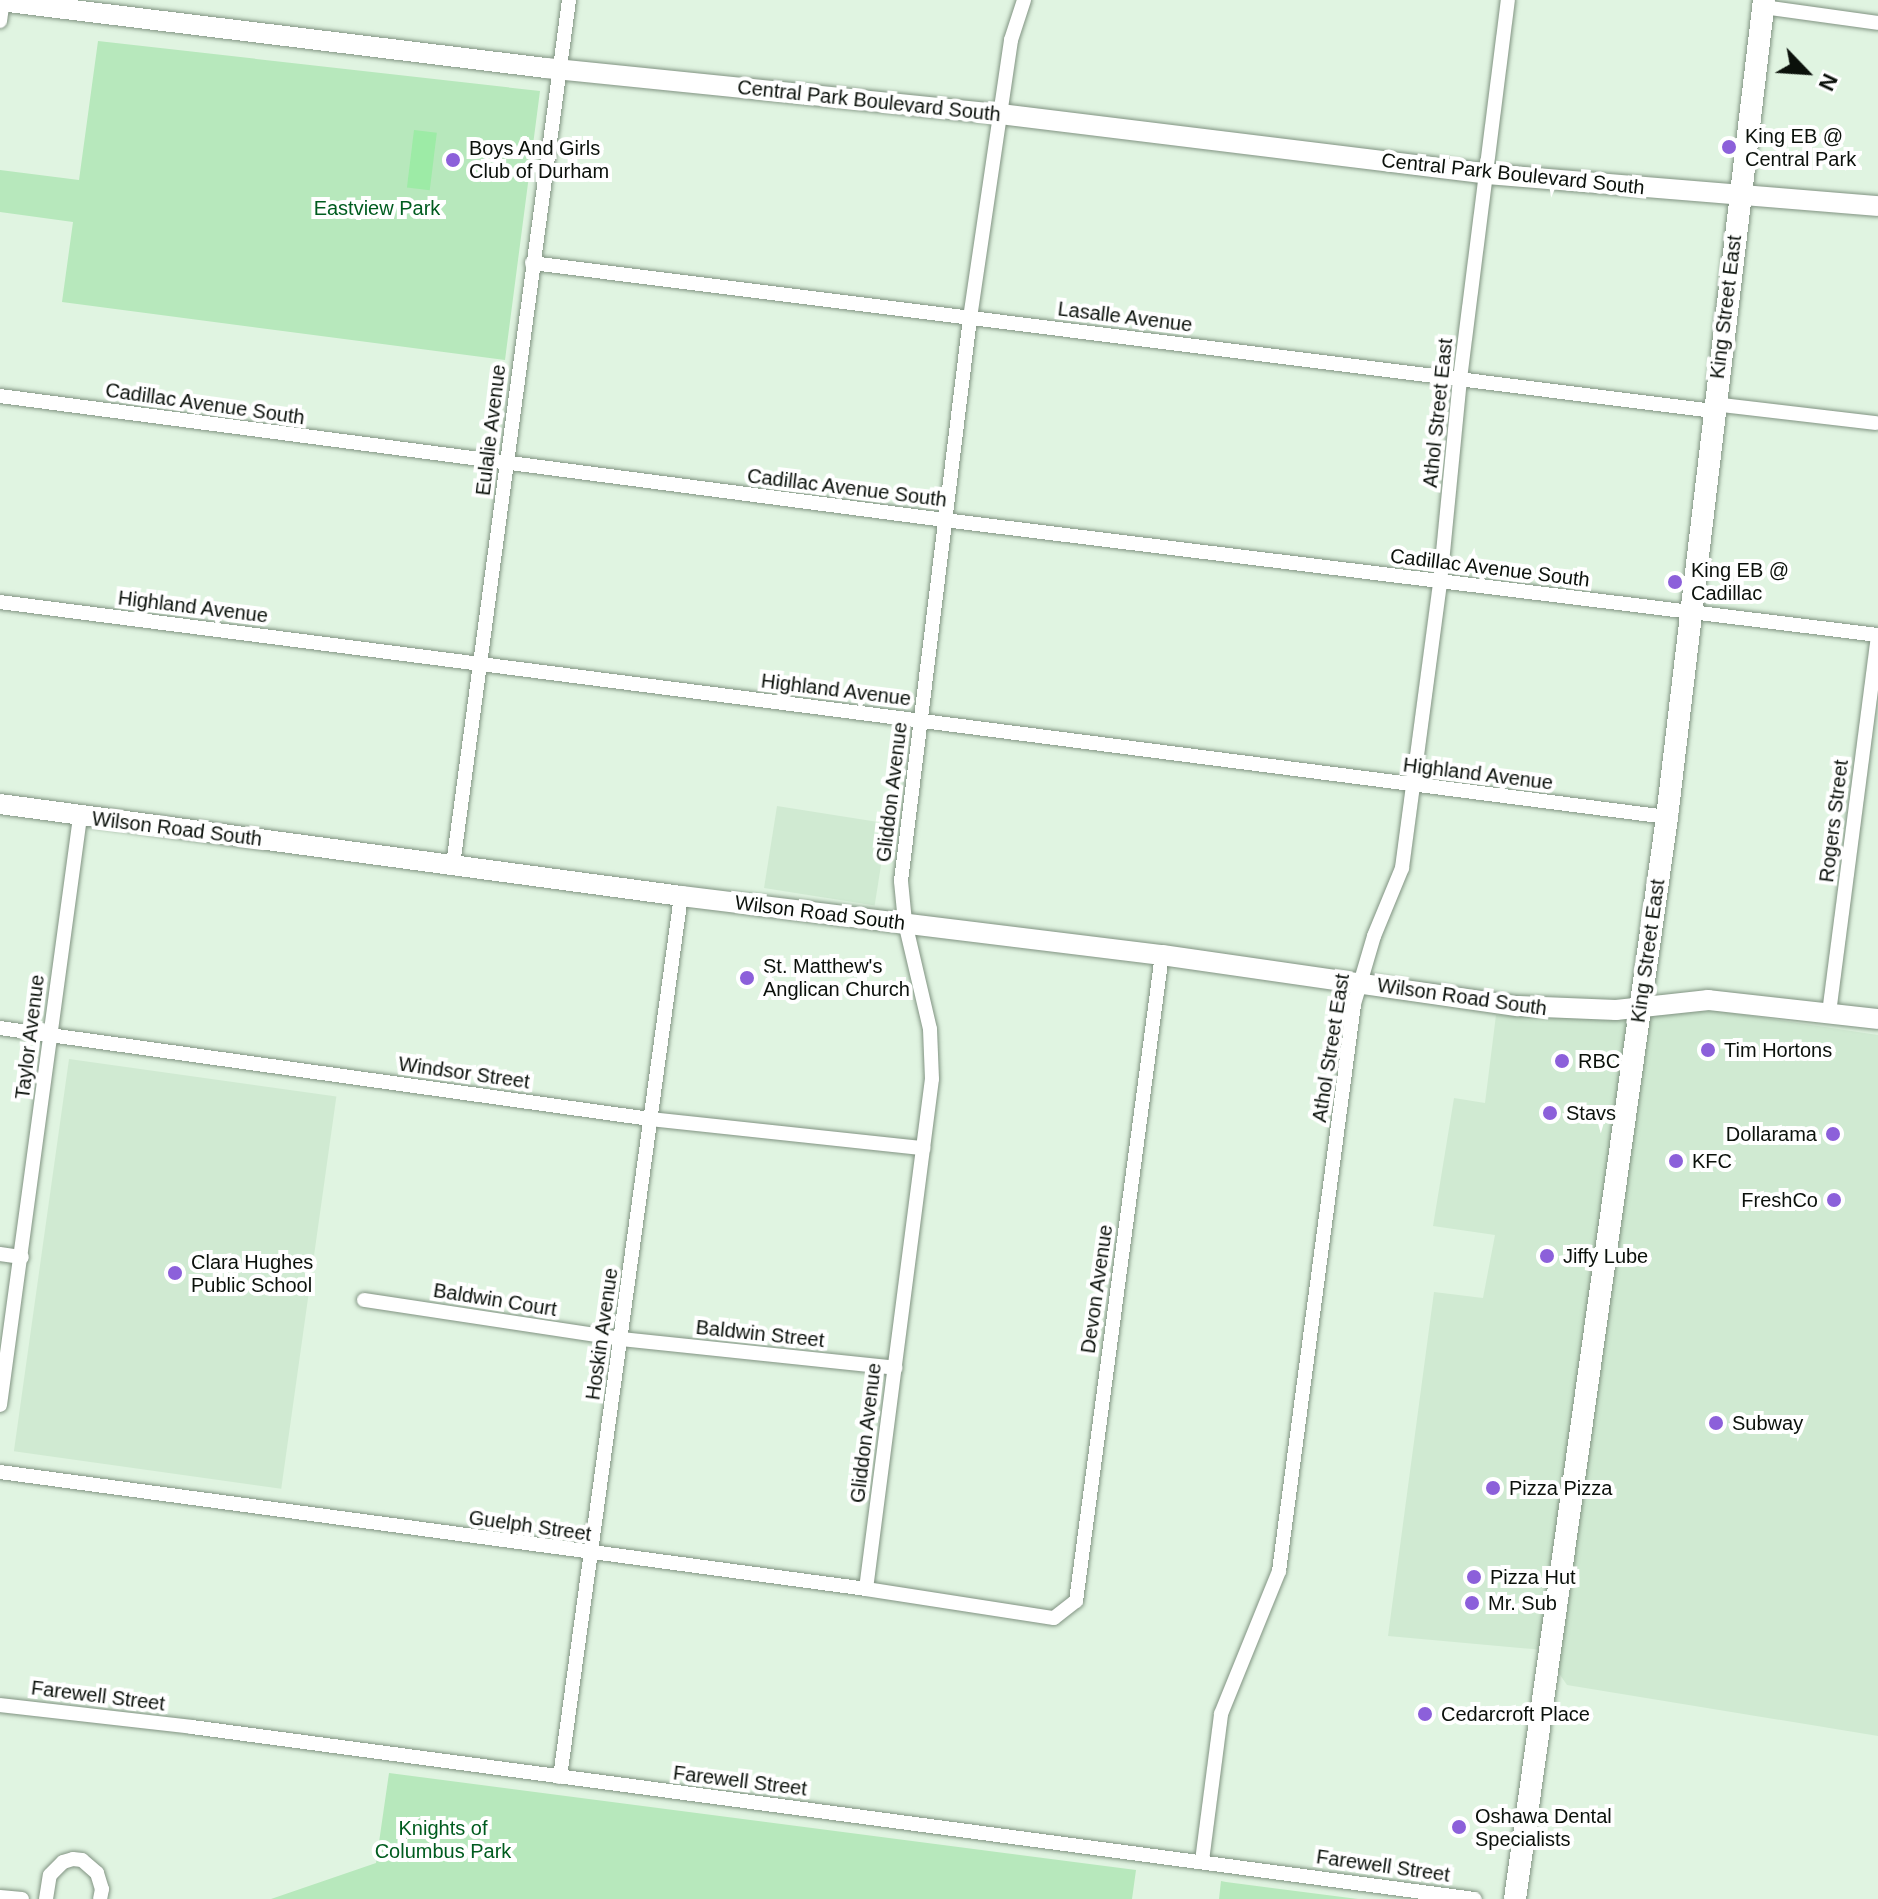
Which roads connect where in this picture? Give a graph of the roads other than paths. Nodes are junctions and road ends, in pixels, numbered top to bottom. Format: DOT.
graph roads {
  1 [pos="569,0"];
  2 [pos="1024,0"];
  3 [pos="1508,0"];
  4 [pos="1764,3"];
  5 [pos="2,6"];
  6 [pos="1878,23"];
  7 [pos="560,69"];
  8 [pos="1000,114"];
  9 [pos="1488,174"];
  10 [pos="1739,195"];
  11 [pos="1878,206"];
  12 [pos="532,263"];
  13 [pos="970,318"];
  14 [pos="1460,379"];
  15 [pos="0,396"];
  16 [pos="1714,408"];
  17 [pos="1877,425"];
  18 [pos="507,465"];
  19 [pos="944,520"];
  20 [pos="1440,583"];
  21 [pos="0,602"];
  22 [pos="1690,611"];
  23 [pos="1878,635"];
  24 [pos="480,665"];
  25 [pos="921,721"];
  26 [pos="1413,786"];
  27 [pos="0,804"];
  28 [pos="80,817"];
  29 [pos="1667,817"];
  30 [pos="453,865"];
  31 [pos="681,896"];
  32 [pos="905,922"];
  33 [pos="1162,955"];
  34 [pos="1360,983"];
  35 [pos="1640,1009"];
  36 [pos="1829,1013"];
  37 [pos="1878,1019"];
  38 [pos="0,1028"];
  39 [pos="49,1034"];
  40 [pos="650,1119"];
  41 [pos="923,1148"];
  42 [pos="0,1254"];
  43 [pos="22,1257"];
  44 [pos="364,1300"];
  45 [pos="621,1339"];
  46 [pos="895,1368"];
  47 [pos="0,1405"];
  48 [pos="0,1472"];
  49 [pos="592,1554"];
  50 [pos="866,1589"];
  51 [pos="1054,1618"];
  52 [pos="0,1705"];
  53 [pos="560,1777"];
  54 [pos="1202,1861"];
  55 [pos="0,1897"];
  56 [pos="22,1899"];
  57 [pos="46,1899"];
  58 [pos="100,1899"];
  59 [pos="1475,1899"];
  60 [pos="1515,1899"];
  1 -- 7 [label="street, Eulalie Avenue"];
  2 -- 8 [label="street, Gliddon Avenue"];
  3 -- 9 [label="street, Athol Street East"];
  4 -- 6 [label="street"];
  4 -- 10 [label="main road, King Street East"];
  5 -- 7 [label="main road, Central Park Boulevard South"];
  7 -- 8 [label="main road, Central Park Boulevard South"];
  7 -- 12 [label="street, Eulalie Avenue"];
  8 -- 9 [label="main road, Central Park Boulevard South"];
  8 -- 13 [label="street, Gliddon Avenue"];
  9 -- 10 [label="main road, Central Park Boulevard South"];
  9 -- 14 [label="street, Athol Street East"];
  10 -- 11 [label="main road, Central Park Boulevard South"];
  10 -- 16 [label="main road, King Street East"];
  12 -- 13 [label="street, Lasalle Avenue"];
  12 -- 18 [label="street, Eulalie Avenue"];
  13 -- 14 [label="street, Lasalle Avenue"];
  13 -- 19 [label="street, Gliddon Avenue"];
  14 -- 16 [label="street, Lasalle Avenue"];
  14 -- 20 [label="street, Athol Street East"];
  15 -- 18 [label="street, Cadillac Avenue South"];
  16 -- 17 [label="street, Lasalle Avenue"];
  16 -- 22 [label="main road, King Street East"];
  18 -- 19 [label="street, Cadillac Avenue South"];
  18 -- 24 [label="street, Eulalie Avenue"];
  19 -- 20 [label="street, Cadillac Avenue South"];
  19 -- 25 [label="street, Gliddon Avenue"];
  20 -- 22 [label="street, Cadillac Avenue South"];
  20 -- 26 [label="street, Athol Street East"];
  21 -- 24 [label="street, Highland Avenue"];
  22 -- 23 [label="street, Cadillac Avenue South"];
  22 -- 29 [label="main road, King Street East"];
  23 -- 36 [label="street, Rogers Street"];
  24 -- 25 [label="street, Highland Avenue"];
  24 -- 30 [label="street, Eulalie Avenue"];
  25 -- 26 [label="street, Highland Avenue"];
  25 -- 32 [label="street, Gliddon Avenue"];
  26 -- 29 [label="street, Highland Avenue"];
  26 -- 34 [label="street, Athol Street East"];
  27 -- 28 [label="main road, Wilson Road South"];
  28 -- 30 [label="main road, Wilson Road South"];
  28 -- 39 [label="street, Taylor Avenue"];
  29 -- 35 [label="main road, King Street East"];
  30 -- 31 [label="main road, Wilson Road South"];
  31 -- 32 [label="main road, Wilson Road South"];
  31 -- 40 [label="street, Hoskin Avenue"];
  32 -- 33 [label="main road, Wilson Road South"];
  32 -- 41 [label="street, Gliddon Avenue"];
  33 -- 34 [label="main road, Wilson Road South"];
  33 -- 51 [label="street, Devon Avenue"];
  34 -- 35 [label="main road, Wilson Road South"];
  34 -- 54 [label="street, Athol Street East"];
  35 -- 36 [label="main road, Wilson Road South"];
  35 -- 60 [label="main road, King Street East"];
  36 -- 37 [label="main road, Wilson Road South"];
  38 -- 39 [label="street, Windsor Street"];
  39 -- 40 [label="street, Windsor Street"];
  39 -- 43 [label="street, Taylor Avenue"];
  40 -- 41 [label="street, Windsor Street"];
  40 -- 45 [label="street, Hoskin Avenue"];
  41 -- 46 [label="street, Gliddon Avenue"];
  42 -- 43 [label="street"];
  43 -- 47 [label="street, Taylor Avenue"];
  44 -- 45 [label="street, Baldwin Court"];
  45 -- 46 [label="street, Baldwin Street"];
  45 -- 49 [label="street, Hoskin Avenue"];
  46 -- 50 [label="street, Gliddon Avenue"];
  48 -- 49 [label="street, Guelph Street"];
  49 -- 50 [label="street, Guelph Street"];
  49 -- 53 [label="street, Hoskin Avenue"];
  50 -- 51 [label="street, Guelph Street"];
  52 -- 53 [label="street, Farewell Street"];
  53 -- 54 [label="street, Farewell Street"];
  54 -- 59 [label="street, Farewell Street"];
  55 -- 56 [label="street"];
  57 -- 58 [label="street"];
}
